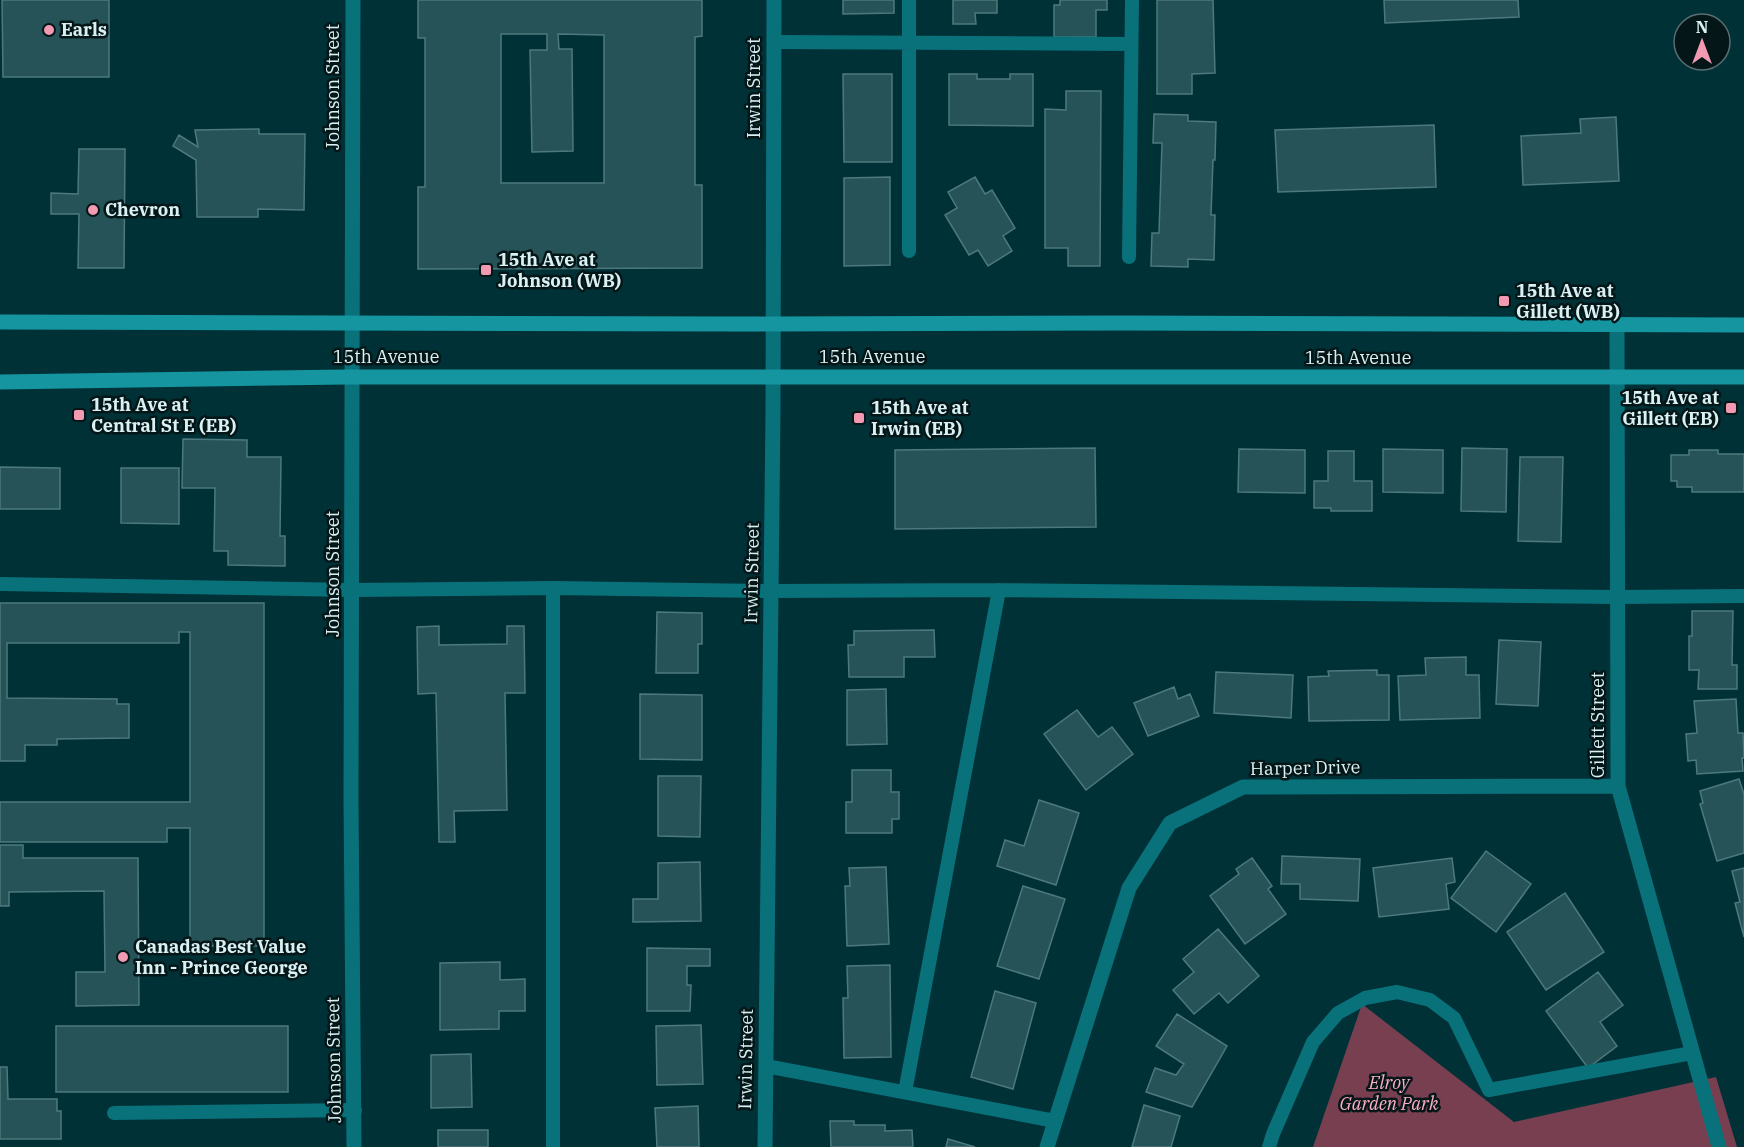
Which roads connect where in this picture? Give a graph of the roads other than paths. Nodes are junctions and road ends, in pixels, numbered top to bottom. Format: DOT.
graph roads {
  1 [pos="353,0"];
  2 [pos="774,0"];
  3 [pos="909,0"];
  4 [pos="1132,0"];
  5 [pos="774,42"];
  6 [pos="909,43"];
  7 [pos="1131,44"];
  8 [pos="909,250"];
  9 [pos="1129,257"];
  10 [pos="0,322"];
  11 [pos="351,324"];
  12 [pos="774,324"];
  13 [pos="1617,324"];
  14 [pos="1744,325"];
  15 [pos="351,377"];
  16 [pos="773,377"];
  17 [pos="1616,377"];
  18 [pos="1744,377"];
  19 [pos="0,382"];
  20 [pos="0,584"];
  21 [pos="553,588"];
  22 [pos="999,590"];
  23 [pos="352,591"];
  24 [pos="771,591"];
  25 [pos="1744,596"];
  26 [pos="1617,597"];
  27 [pos="1618,786"];
  28 [pos="1692,1053"];
  29 [pos="766,1066"];
  30 [pos="905,1092"];
  31 [pos="355,1110"];
  32 [pos="114,1113"];
  33 [pos="1055,1121"];
  34 [pos="354,1147"];
  35 [pos="554,1147"];
  36 [pos="765,1147"];
  37 [pos="1047,1147"];
  38 [pos="1269,1147"];
  39 [pos="1719,1147"];
  1 -- 11 [label="street, Johnson Street"];
  2 -- 5 [label="street, Irwin Street"];
  3 -- 6 [label="lane"];
  4 -- 7 [label="lane"];
  5 -- 6 [label="lane"];
  5 -- 12 [label="street, Irwin Street"];
  6 -- 7 [label="lane"];
  6 -- 8 [label="lane"];
  7 -- 9 [label="lane"];
  10 -- 11 [label="main road, 15th Avenue"];
  11 -- 12 [label="main road, 15th Avenue"];
  11 -- 15 [label="street, Johnson Street"];
  12 -- 13 [label="main road, 15th Avenue"];
  12 -- 16 [label="street, Irwin Street"];
  13 -- 14 [label="main road, 15th Avenue"];
  13 -- 17 [label="street, Gillett Street"];
  15 -- 16 [label="main road, 15th Avenue"];
  15 -- 19 [label="main road, 15th Avenue"];
  15 -- 23 [label="street, Johnson Street"];
  16 -- 17 [label="main road, 15th Avenue"];
  16 -- 24 [label="street, Irwin Street"];
  17 -- 18 [label="main road, 15th Avenue"];
  17 -- 26 [label="street, Gillett Street"];
  20 -- 23 [label="lane"];
  21 -- 23 [label="lane"];
  21 -- 24 [label="lane"];
  21 -- 35 [label="lane"];
  22 -- 24 [label="lane"];
  22 -- 26 [label="lane"];
  22 -- 30 [label="lane"];
  23 -- 31 [label="street, Johnson Street"];
  24 -- 29 [label="street, Irwin Street"];
  25 -- 26 [label="lane"];
  26 -- 27 [label="street, Gillett Street"];
  27 -- 28 [label="street, Gillett Street"];
  27 -- 33 [label="street, Harper Drive"];
  28 -- 38 [label="lane"];
  28 -- 39 [label="street, Gillett Street"];
  29 -- 30 [label="lane"];
  29 -- 36 [label="street, Irwin Street"];
  30 -- 33 [label="lane"];
  31 -- 32 [label="lane"];
  31 -- 34 [label="street, Johnson Street"];
  33 -- 37 [label="street, Harper Drive"];
}
